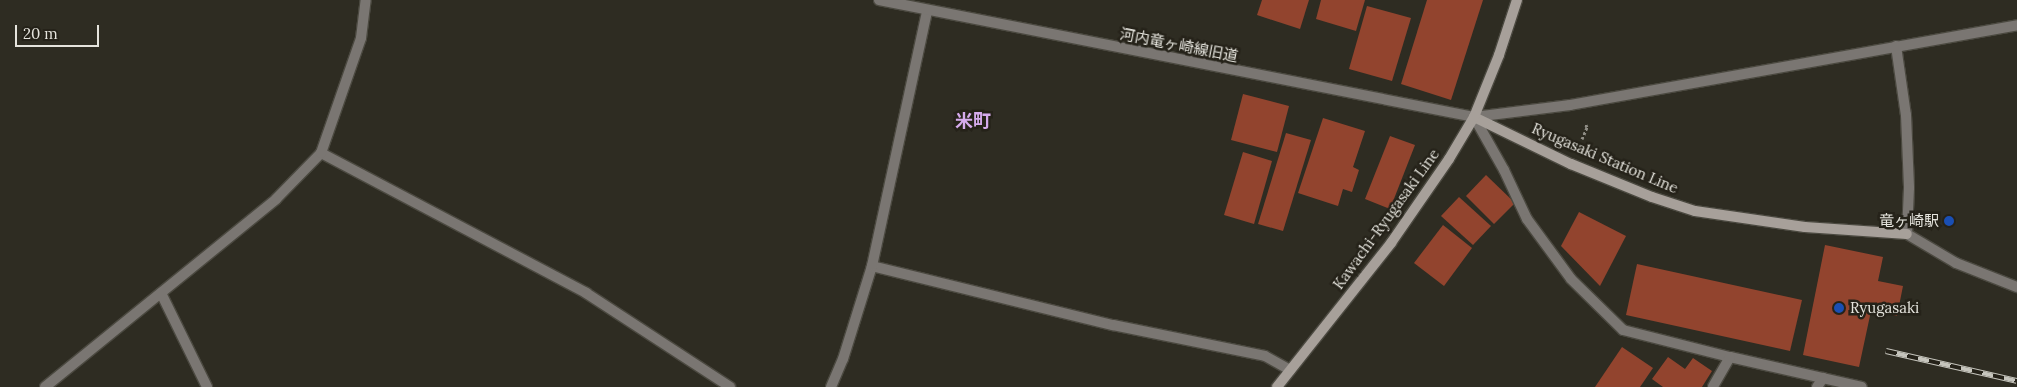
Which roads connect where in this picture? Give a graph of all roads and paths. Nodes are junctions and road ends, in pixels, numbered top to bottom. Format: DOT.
graph roads {
  1 [pos="366,0"];
  2 [pos="879,0"];
  3 [pos="1517,0"];
  4 [pos="927,11"];
  5 [pos="2017,25"];
  6 [pos="1896,46"];
  7 [pos="1474,117"];
  8 [pos="1585,122"];
  9 [pos="1582,139"];
  10 [pos="321,153"];
  11 [pos="1907,234"];
  12 [pos="872,266"];
  13 [pos="2017,287"];
  14 [pos="160,293"];
  15 [pos="1730,357"];
  16 [pos="1290,370"];
  17 [pos="1820,383"];
  18 [pos="45,387"];
  19 [pos="207,387"];
  20 [pos="730,387"];
  21 [pos="832,387"];
  22 [pos="1276,387"];
  23 [pos="1713,387"];
  24 [pos="1862,387"];
  1 -- 10 [label="street"];
  2 -- 4 [label="street, 河内竜ヶ崎線旧道"];
  3 -- 7 [label="main road, Kawachi-Ryugasaki Line"];
  4 -- 7 [label="street, 河内竜ヶ崎線旧道"];
  4 -- 12 [label="street"];
  5 -- 6 [label="street, 河内竜ヶ崎線旧道"];
  6 -- 7 [label="street, 河内竜ヶ崎線旧道"];
  6 -- 11 [label="street"];
  7 -- 11 [label="main road, Ryugasaki Station Line"];
  7 -- 15 [label="street"];
  7 -- 16 [label="main road, Kawachi-Ryugasaki Line"];
  8 -- 9 [label="path"];
  10 -- 14 [label="street"];
  10 -- 20 [label="street"];
  11 -- 13 [label="street"];
  12 -- 16 [label="street"];
  12 -- 21 [label="street"];
  14 -- 18 [label="street"];
  14 -- 19 [label="street"];
  15 -- 17 [label="street"];
  15 -- 23 [label="street"];
  16 -- 22 [label="main road, Kawachi-Ryugasaki Line"];
  17 -- 24 [label="street"];
}
